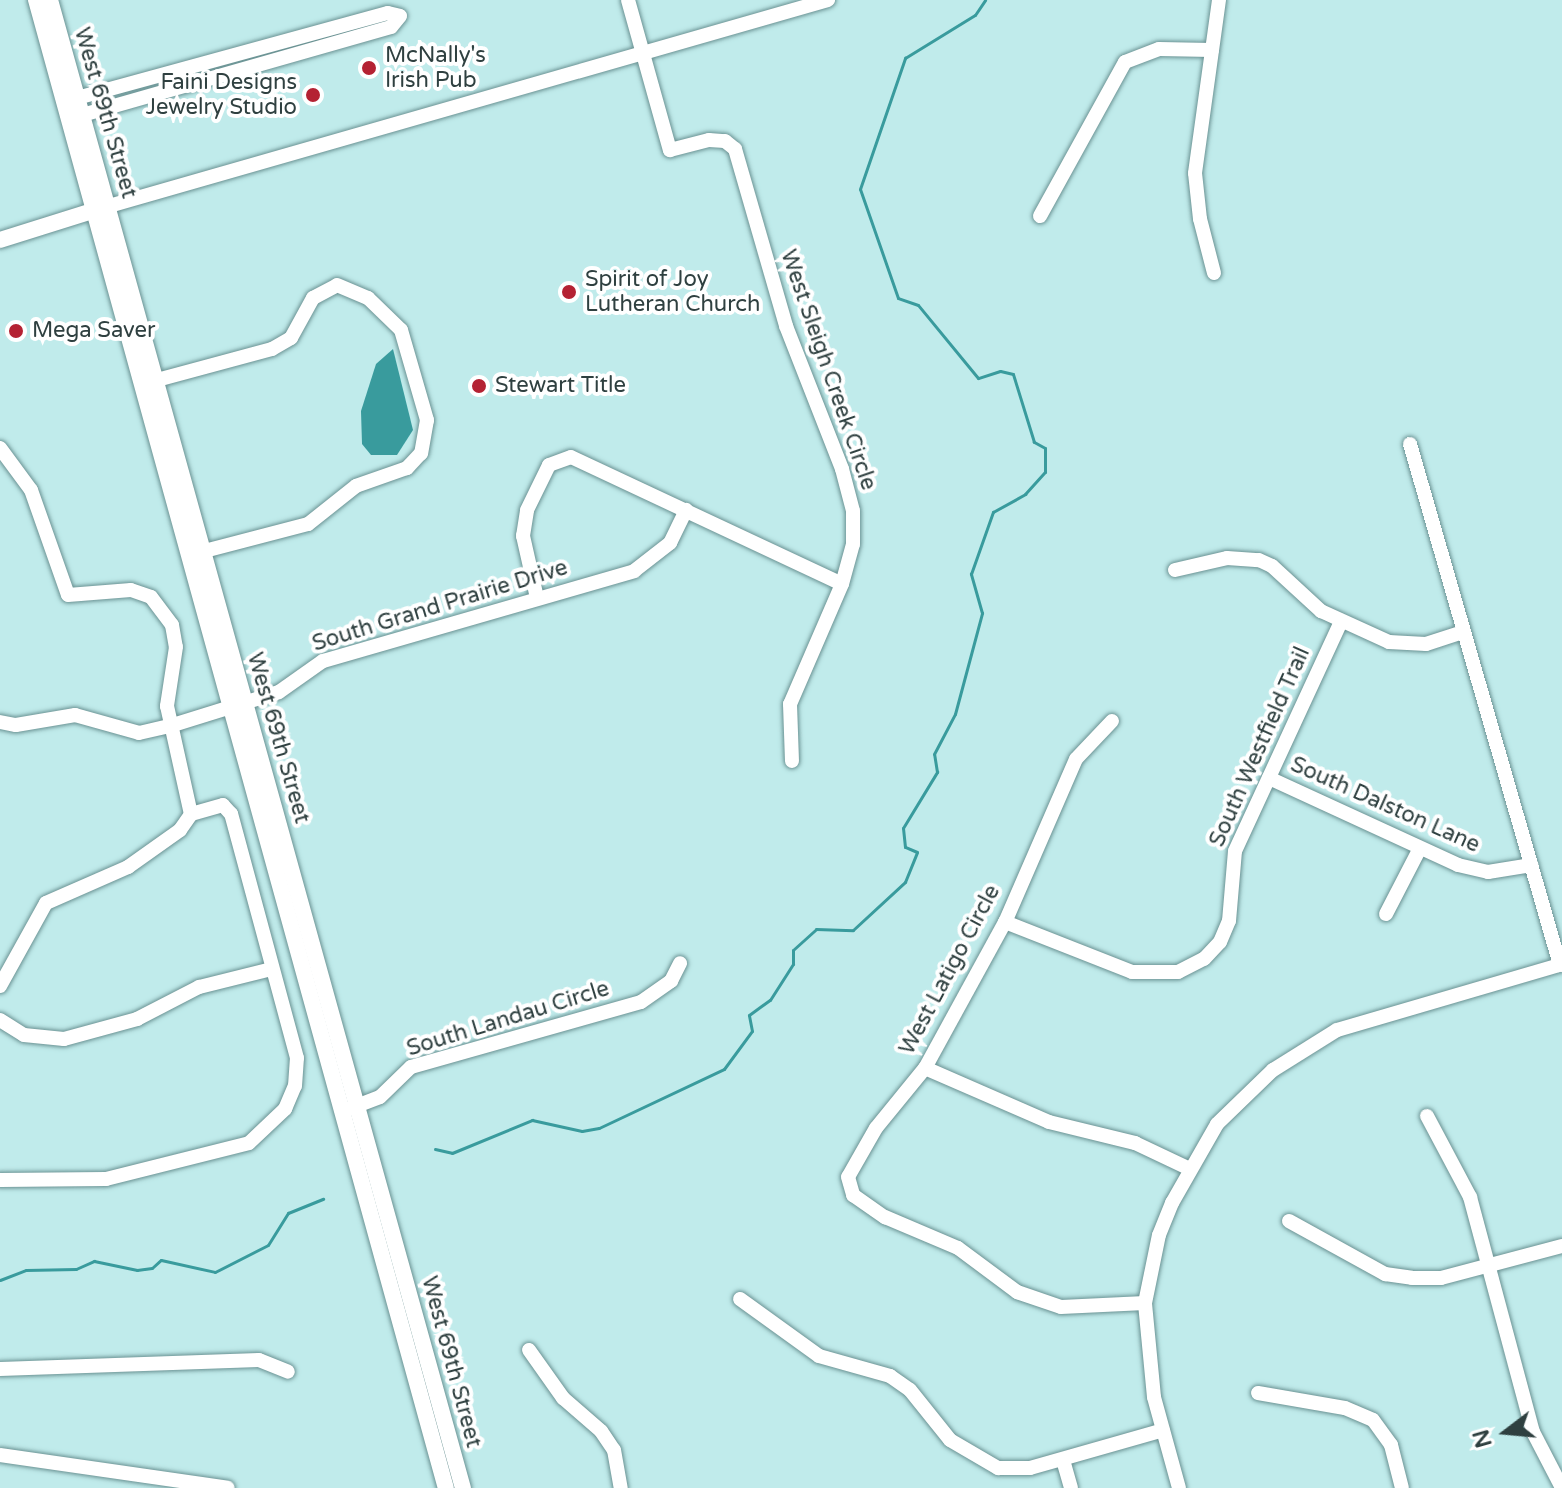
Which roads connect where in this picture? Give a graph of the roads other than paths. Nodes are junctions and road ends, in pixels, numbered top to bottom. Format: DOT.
graph roads {
  1 [pos="36,0"];
  2 [pos="50,0"];
  3 [pos="628,0"];
  4 [pos="828,0"];
  5 [pos="1219,0"];
  6 [pos="1212,50"];
  7 [pos="642,53"];
  8 [pos="77,98"];
  9 [pos="82,115"];
  10 [pos="102,208"];
  11 [pos="1040,216"];
  12 [pos="0,240"];
  13 [pos="1214,273"];
  14 [pos="157,380"];
  15 [pos="1410,444"];
  16 [pos="0,448"];
  17 [pos="686,510"];
  18 [pos="196,554"];
  19 [pos="1175,570"];
  20 [pos="842,584"];
  21 [pos="537,598"];
  22 [pos="1341,622"];
  23 [pos="1464,632"];
  24 [pos="237,703"];
  25 [pos="1112,721"];
  26 [pos="0,722"];
  27 [pos="173,725"];
  28 [pos="792,761"];
  29 [pos="1269,778"];
  30 [pos="191,814"];
  31 [pos="1420,848"];
  32 [pos="1531,865"];
  33 [pos="1386,914"];
  34 [pos="1005,922"];
  35 [pos="318,959"];
  36 [pos="301,963"];
  37 [pos="680,963"];
  38 [pos="1561,964"];
  39 [pos="272,969"];
  40 [pos="0,986"];
  41 [pos="0,1020"];
  42 [pos="925,1068"];
  43 [pos="350,1109"];
  44 [pos="1427,1116"];
  45 [pos="1188,1168"];
  46 [pos="0,1180"];
  47 [pos="1289,1221"];
  48 [pos="1562,1246"];
  49 [pos="1485,1266"];
  50 [pos="740,1299"];
  51 [pos="1145,1303"];
  52 [pos="529,1350"];
  53 [pos="0,1369"];
  54 [pos="288,1372"];
  55 [pos="1258,1393"];
  56 [pos="1163,1430"];
  57 [pos="0,1455"];
  58 [pos="1063,1460"];
  59 [pos="228,1488"];
  60 [pos="446,1488"];
  61 [pos="463,1488"];
  62 [pos="621,1488"];
  63 [pos="1071,1488"];
  64 [pos="1179,1488"];
  65 [pos="1402,1488"];
  66 [pos="1562,1488"];
  1 -- 10 [label="main road, West 69th Street"];
  2 -- 8 [label="main road, West 69th Street"];
  3 -- 7 [label="street"];
  4 -- 7 [label="street"];
  5 -- 6 [label="street"];
  6 -- 11 [label="street"];
  6 -- 13 [label="street"];
  7 -- 10 [label="street"];
  7 -- 20 [label="street, West Sleigh Creek Circle"];
  8 -- 9 [label="main road, West 69th Street"];
  8 -- 9 [label="street"];
  9 -- 10 [label="main road, West 69th Street"];
  10 -- 12 [label="main road"];
  10 -- 14 [label="main road, West 69th Street"];
  10 -- 18 [label="main road, West 69th Street"];
  14 -- 18 [label="main road, West 69th Street"];
  14 -- 18 [label="street"];
  15 -- 23 [label="street"];
  16 -- 27 [label="street"];
  17 -- 20 [label="street"];
  17 -- 21 [label="street, South Grand Prairie Drive"];
  17 -- 21 [label="street"];
  18 -- 24 [label="main road, West 69th Street"];
  19 -- 22 [label="street"];
  20 -- 28 [label="street, West Sleigh Creek Circle"];
  21 -- 24 [label="street, South Grand Prairie Drive"];
  22 -- 23 [label="street"];
  22 -- 29 [label="street, South Westfield Trail"];
  23 -- 32 [label="street"];
  24 -- 27 [label="street, South Grand Prairie Drive"];
  24 -- 35 [label="main road, West 69th Street"];
  24 -- 36 [label="main road, West 69th Street"];
  25 -- 34 [label="street, West Latigo Circle"];
  26 -- 27 [label="street, South Grand Prairie Drive"];
  27 -- 30 [label="street"];
  29 -- 31 [label="street, South Dalston Lane"];
  29 -- 34 [label="street, South Westfield Trail"];
  30 -- 39 [label="street"];
  30 -- 40 [label="street"];
  31 -- 32 [label="street, South Dalston Lane"];
  31 -- 33 [label="street"];
  32 -- 38 [label="street"];
  34 -- 42 [label="street, West Latigo Circle"];
  35 -- 36 [label="main road"];
  35 -- 43 [label="main road, West 69th Street"];
  36 -- 43 [label="main road, West 69th Street"];
  37 -- 43 [label="street, South Landau Circle"];
  38 -- 45 [label="street"];
  39 -- 41 [label="street"];
  39 -- 46 [label="street"];
  42 -- 45 [label="street"];
  42 -- 51 [label="street, West Latigo Circle"];
  43 -- 60 [label="main road, West 69th Street"];
  43 -- 61 [label="main road, West 69th Street"];
  44 -- 49 [label="street"];
  45 -- 51 [label="street"];
  47 -- 49 [label="street"];
  48 -- 49 [label="street"];
  49 -- 66 [label="street"];
  50 -- 58 [label="street"];
  51 -- 56 [label="street"];
  52 -- 62 [label="street"];
  53 -- 54 [label="street"];
  55 -- 65 [label="street"];
  56 -- 58 [label="street"];
  56 -- 64 [label="street"];
  57 -- 59 [label="street"];
  58 -- 63 [label="street"];
}
